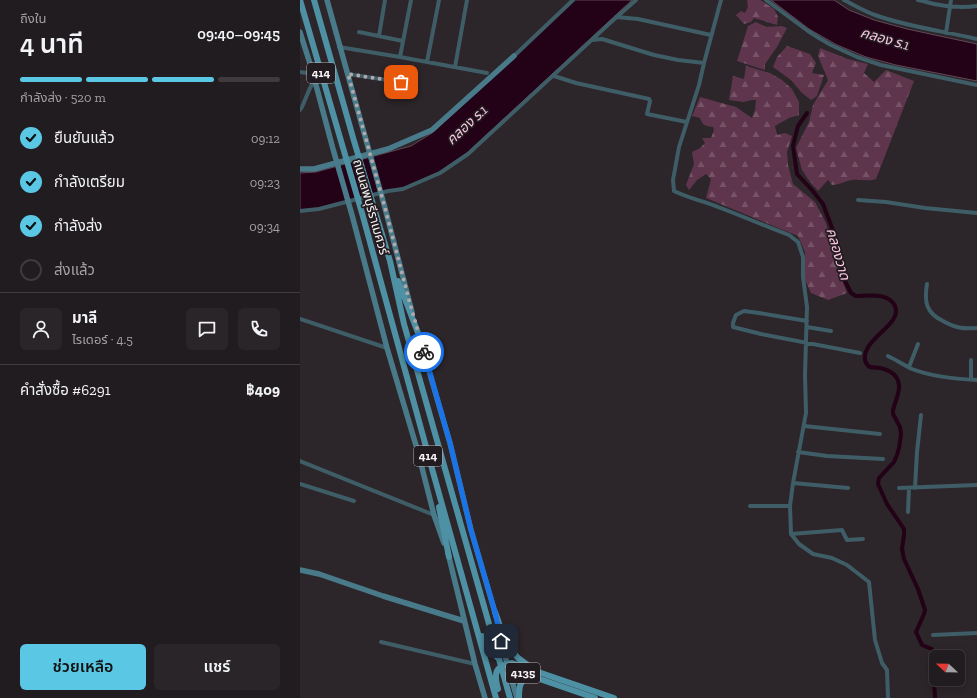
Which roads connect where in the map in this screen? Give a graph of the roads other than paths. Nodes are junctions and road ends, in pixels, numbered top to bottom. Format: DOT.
graph roads {
  1 [pos="300,0"];
  2 [pos="314,0"];
  3 [pos="327,0"];
  4 [pos="385,0"];
  5 [pos="411,0"];
  6 [pos="439,0"];
  7 [pos="467,0"];
  8 [pos="573,0"];
  9 [pos="636,0"];
  10 [pos="721,0"];
  11 [pos="766,0"];
  12 [pos="844,0"];
  13 [pos="922,0"];
  14 [pos="951,0"];
  15 [pos="951,6"];
  16 [pos="977,6"];
  17 [pos="616,18"];
  18 [pos="300,32"];
  19 [pos="359,32"];
  20 [pos="946,33"];
  21 [pos="712,35"];
  22 [pos="380,36"];
  23 [pos="977,39"];
  24 [pos="592,40"];
  25 [pos="403,41"];
  26 [pos="339,47"];
  27 [pos="514,56"];
  28 [pos="400,57"];
  29 [pos="427,62"];
  30 [pos="704,63"];
  31 [pos="455,66"];
  32 [pos="312,70"];
  33 [pos="300,72"];
  34 [pos="487,73"];
  35 [pos="348,74"];
  36 [pos="554,76"];
  37 [pos="314,81"];
  38 [pos="413,84"];
  39 [pos="977,85"];
  40 [pos="300,110"];
  41 [pos="687,122"];
  42 [pos="300,169"];
  43 [pos="858,200"];
  44 [pos="300,211"];
  45 [pos="977,213"];
  46 [pos="390,261"];
  47 [pos="927,284"];
  48 [pos="300,319"];
  49 [pos="807,321"];
  50 [pos="404,324"];
  51 [pos="393,327"];
  52 [pos="807,327"];
  53 [pos="977,328"];
  54 [pos="831,331"];
  55 [pos="420,338"];
  56 [pos="806,343"];
  57 [pos="918,344"];
  58 [pos="387,348"];
  59 [pos="860,353"];
  60 [pos="888,356"];
  61 [pos="971,360"];
  62 [pos="909,367"];
  63 [pos="971,380"];
  64 [pos="977,380"];
  65 [pos="920,415"];
  66 [pos="804,426"];
  67 [pos="880,434"];
  68 [pos="798,452"];
  69 [pos="883,459"];
  70 [pos="300,461"];
  71 [pos="431,465"];
  72 [pos="793,483"];
  73 [pos="300,484"];
  74 [pos="977,485"];
  75 [pos="848,488"];
  76 [pos="899,488"];
  77 [pos="908,488"];
  78 [pos="915,488"];
  79 [pos="354,501"];
  80 [pos="750,506"];
  81 [pos="790,506"];
  82 [pos="908,512"];
  83 [pos="434,515"];
  84 [pos="791,534"];
  85 [pos="863,539"];
  86 [pos="449,557"];
  87 [pos="300,570"];
  88 [pos="495,612"];
  89 [pos="464,621"];
  90 [pos="476,624"];
  91 [pos="977,633"];
  92 [pos="933,635"];
  93 [pos="381,642"];
  94 [pos="475,664"];
  95 [pos="506,664"];
  96 [pos="537,674"];
  97 [pos="485,698"];
  98 [pos="496,698"];
  99 [pos="500,698"];
  100 [pos="510,698"];
  101 [pos="518,698"];
  102 [pos="594,698"];
  103 [pos="614,698"];
  104 [pos="888,698"];
  1 -- 51 [label="main road, ถนนลพบุรีราเมศวร์ / 414"];
  2 -- 46 [label="main road, ถนนลพบุรีราเมศวร์ / 414"];
  3 -- 26 [label="main road, 414"];
  4 -- 22 [label="street"];
  5 -- 25 [label="street"];
  6 -- 29 [label="street"];
  7 -- 31 [label="street"];
  8 -- 27 [label="street"];
  9 -- 17 [label="street"];
  10 -- 21 [label="street"];
  11 -- 39 [label="street"];
  12 -- 20 [label="street"];
  13 -- 15 [label="street"];
  14 -- 15 [label="street"];
  15 -- 16 [label="street"];
  15 -- 20 [label="street"];
  17 -- 21 [label="street"];
  17 -- 24 [label="street"];
  18 -- 32 [label="main road, 414"];
  19 -- 22 [label="street"];
  20 -- 23 [label="street"];
  21 -- 30 [label="street"];
  22 -- 25 [label="street"];
  24 -- 30 [label="street"];
  24 -- 36 [label="street"];
  25 -- 28 [label="street"];
  26 -- 28 [label="street"];
  26 -- 35 [label="main road, 414"];
  27 -- 42 [label="main road"];
  28 -- 29 [label="street"];
  29 -- 31 [label="street"];
  30 -- 41 [label="street"];
  31 -- 34 [label="street"];
  32 -- 33 [label="street"];
  32 -- 37 [label="main road, 414"];
  35 -- 38 [label="street"];
  35 -- 55 [label="main road, 414"];
  36 -- 41 [label="street"];
  36 -- 44 [label="street"];
  37 -- 40 [label="street"];
  37 -- 58 [label="main road, 414"];
  41 -- 49 [label="street"];
  43 -- 45 [label="street"];
  46 -- 50 [label="main road, ถนนลพบุรีราเมศวร์ / 414"];
  46 -- 55 [label="main road"];
  47 -- 53 [label="street"];
  48 -- 58 [label="street"];
  49 -- 52 [label="street"];
  49 -- 56 [label="street"];
  50 -- 51 [label="main road"];
  50 -- 100 [label="main road, ถนนลพบุรีราเมศวร์ / 414"];
  51 -- 71 [label="main road, ถนนลพบุรีราเมศวร์ / 414"];
  52 -- 54 [label="street"];
  52 -- 56 [label="street"];
  55 -- 88 [label="main road, 414"];
  56 -- 59 [label="street"];
  56 -- 66 [label="street"];
  57 -- 62 [label="street"];
  58 -- 83 [label="main road, 414"];
  60 -- 62 [label="street"];
  61 -- 63 [label="street"];
  62 -- 63 [label="street"];
  63 -- 64 [label="street"];
  65 -- 78 [label="street"];
  66 -- 67 [label="street"];
  66 -- 68 [label="street"];
  68 -- 69 [label="street"];
  68 -- 72 [label="street"];
  70 -- 83 [label="street"];
  71 -- 86 [label="main road"];
  71 -- 90 [label="main road, ถนนลพบุรีราเมศวร์ / 414"];
  72 -- 75 [label="street"];
  72 -- 81 [label="street"];
  73 -- 79 [label="street"];
  74 -- 78 [label="street"];
  76 -- 77 [label="street"];
  77 -- 78 [label="street"];
  77 -- 82 [label="street"];
  80 -- 81 [label="street"];
  81 -- 84 [label="street"];
  83 -- 86 [label="main road, 414"];
  84 -- 85 [label="street"];
  84 -- 104 [label="street"];
  86 -- 89 [label="main road, 414"];
  87 -- 89 [label="main road"];
  88 -- 95 [label="main road, 414"];
  88 -- 96 [label="main road"];
  89 -- 94 [label="main road, 414"];
  90 -- 95 [label="main road, 4135"];
  90 -- 98 [label="main road, ถนนลพบุรีราเมศวร์ / 414"];
  91 -- 92 [label="street"];
  93 -- 94 [label="street"];
  94 -- 97 [label="main road, 414"];
  95 -- 96 [label="main road, 4135"];
  95 -- 99 [label="main road, 4135"];
  95 -- 101 [label="main road, 414"];
  96 -- 101 [label="main road"];
  96 -- 102 [label="main road, 4135"];
  96 -- 103 [label="main road, 4135"];
}
